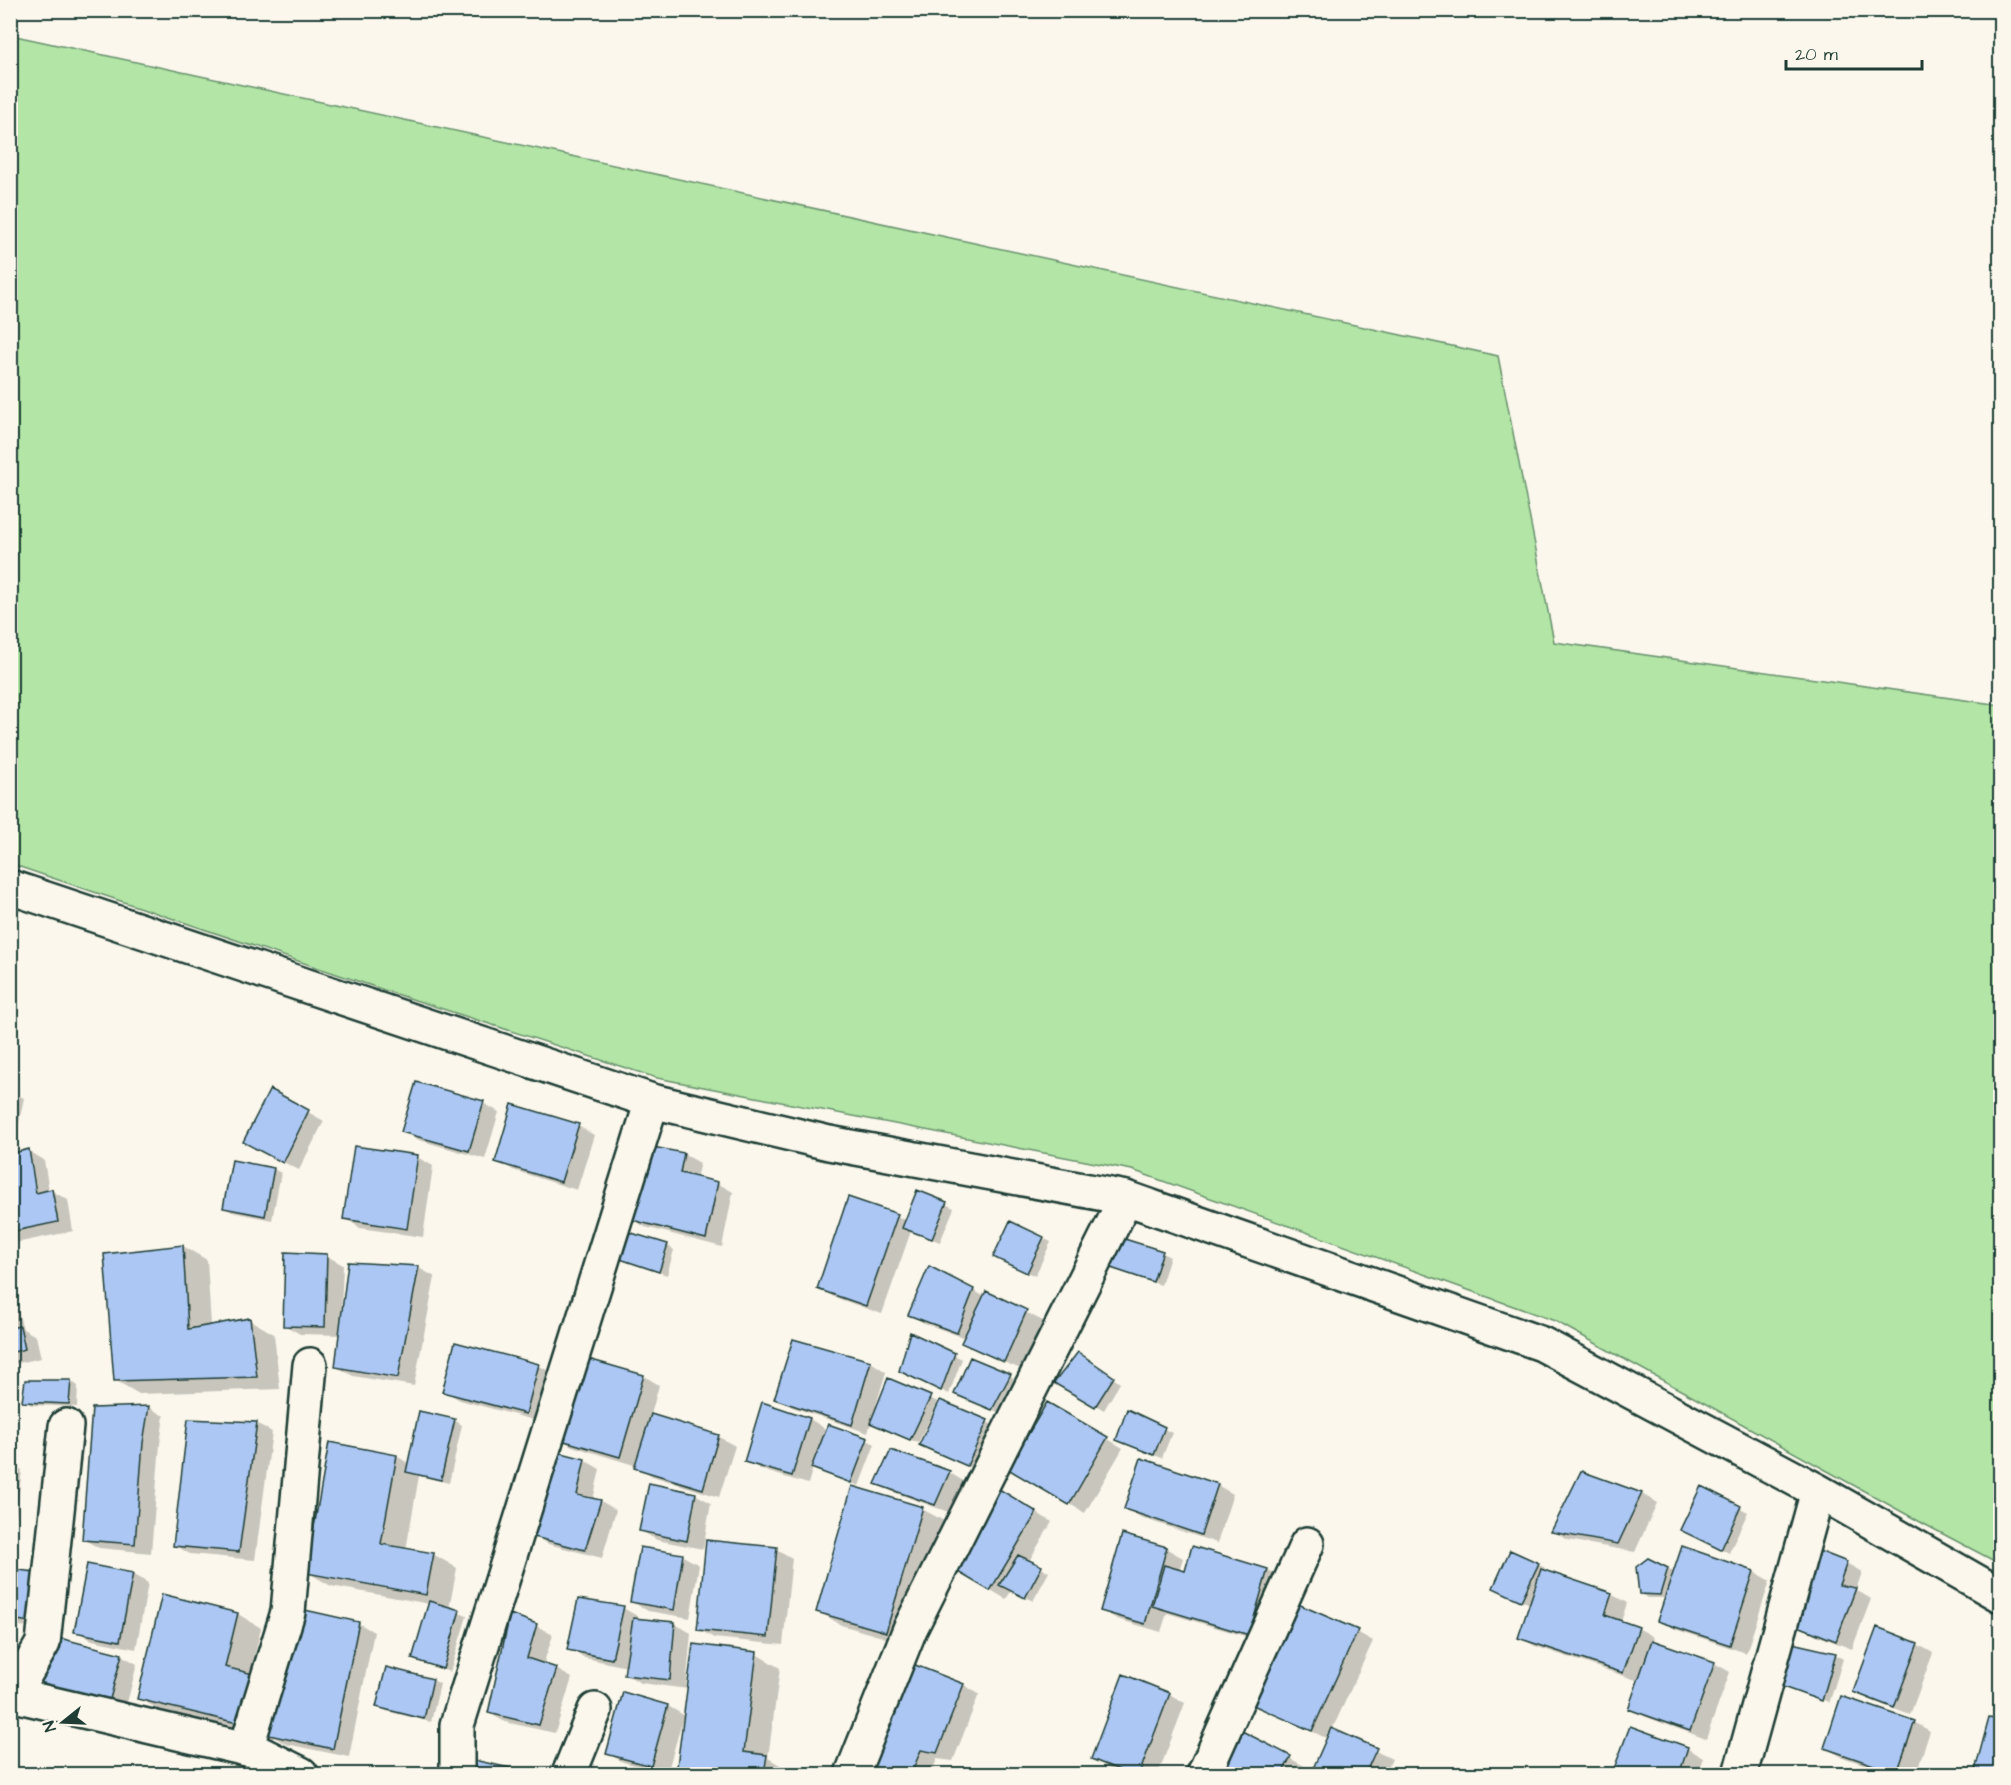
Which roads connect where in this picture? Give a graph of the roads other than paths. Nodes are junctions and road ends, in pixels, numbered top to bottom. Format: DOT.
graph roads {
  1 [pos="10,887"];
  2 [pos="652,1101"];
  3 [pos="1126,1198"];
  4 [pos="310,1365"];
  5 [pos="66,1426"];
  6 [pos="1818,1491"];
  7 [pos="1306,1544"];
  8 [pos="2001,1595"];
  9 [pos="12,1694"];
  10 [pos="596,1710"];
  11 [pos="246,1749"];
  12 [pos="301,1774"];
  13 [pos="457,1774"];
  14 [pos="569,1774"];
  15 [pos="852,1774"];
  16 [pos="1204,1774"];
  17 [pos="1740,1774"];
  1 -- 2 [label="street"];
  2 -- 3 [label="street"];
  2 -- 13 [label="street"];
  3 -- 6 [label="street"];
  3 -- 15 [label="street"];
  4 -- 11 [label="street"];
  5 -- 9 [label="street"];
  6 -- 8 [label="street"];
  6 -- 17 [label="street"];
  7 -- 16 [label="street"];
  9 -- 11 [label="street"];
  10 -- 14 [label="street"];
  11 -- 12 [label="street"];
}
